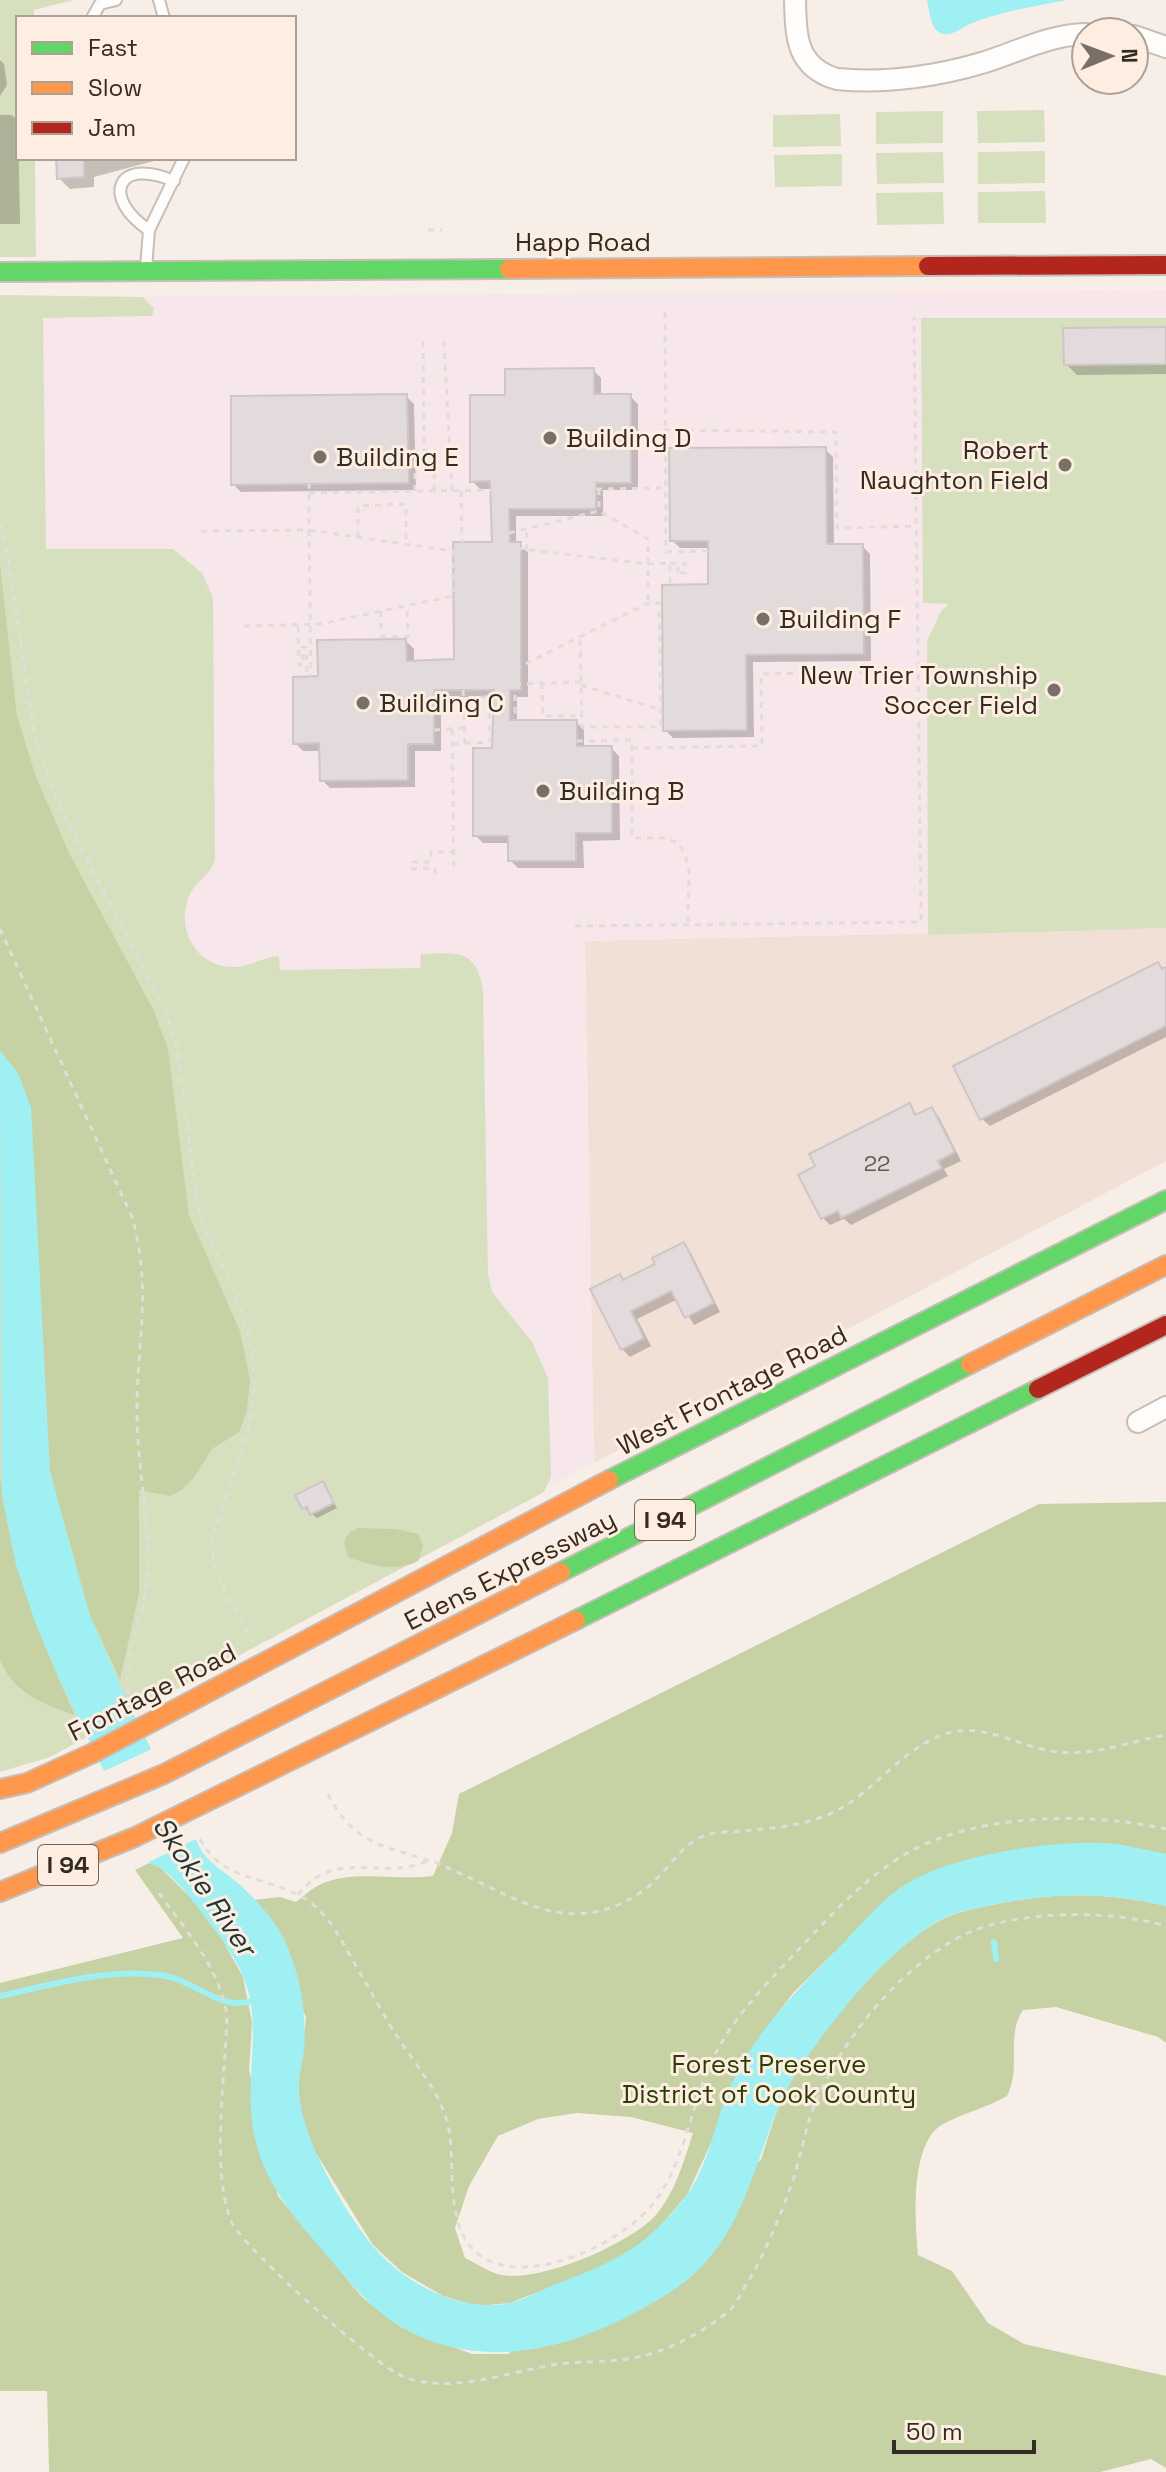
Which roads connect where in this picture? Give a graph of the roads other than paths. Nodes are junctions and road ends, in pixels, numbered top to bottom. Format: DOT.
graph roads {
  1 [pos="116,0"];
  2 [pos="795,0"];
  3 [pos="93,16"];
  4 [pos="1070,36"];
  5 [pos="183,160"];
  6 [pos="174,181"];
  7 [pos="149,230"];
  8 [pos="1166,265"];
  9 [pos="146,271"];
  10 [pos="0,272"];
  11 [pos="1166,1200"];
  12 [pos="1166,1265"];
  13 [pos="1166,1325"];
  14 [pos="1166,1407"];
  15 [pos="1138,1422"];
  16 [pos="323,1632"];
  17 [pos="0,1789"];
  18 [pos="0,1843"];
  19 [pos="0,1892"];
  1 -- 3 [label="lane"];
  2 -- 4 [label="street"];
  5 -- 6 [label="lane"];
  6 -- 7 [label="lane"];
  6 -- 7 [label="lane"];
  7 -- 9 [label="lane"];
  8 -- 9 [label="main road, Happ Road"];
  9 -- 10 [label="main road, Happ Road"];
  11 -- 16 [label="main road, West Frontage Road"];
  12 -- 18 [label="main road, Edens Expressway / I 94"];
  13 -- 19 [label="main road, I 94"];
  14 -- 15 [label="street"];
  16 -- 17 [label="main road, Frontage Road"];
}
